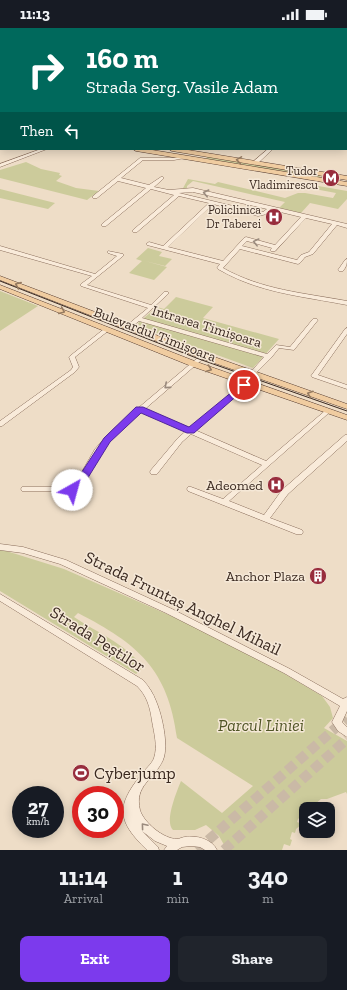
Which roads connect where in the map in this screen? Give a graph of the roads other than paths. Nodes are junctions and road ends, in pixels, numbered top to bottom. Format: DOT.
graph roads {
  1 [pos="35,150"];
  2 [pos="42,150"];
  3 [pos="144,150"];
  4 [pos="179,150"];
  5 [pos="268,150"];
  6 [pos="199,153"];
  7 [pos="183,157"];
  8 [pos="194,158"];
  9 [pos="142,160"];
  10 [pos="256,162"];
  11 [pos="0,165"];
  12 [pos="161,178"];
  13 [pos="347,178"];
  14 [pos="117,179"];
  15 [pos="347,184"];
  16 [pos="150,187"];
  17 [pos="168,192"];
  18 [pos="178,194"];
  19 [pos="95,197"];
  20 [pos="212,203"];
  21 [pos="257,205"];
  22 [pos="271,208"];
  23 [pos="251,212"];
  24 [pos="305,216"];
  25 [pos="336,223"];
  26 [pos="104,225"];
  27 [pos="347,226"];
  28 [pos="135,231"];
  29 [pos="149,244"];
  30 [pos="239,246"];
  31 [pos="276,247"];
  32 [pos="0,248"];
  33 [pos="164,248"];
  34 [pos="110,252"];
  35 [pos="269,254"];
  36 [pos="347,261"];
  37 [pos="223,263"];
  38 [pos="340,270"];
  39 [pos="96,276"];
  40 [pos="0,278"];
  41 [pos="0,287"];
  42 [pos="166,293"];
  43 [pos="55,299"];
  44 [pos="347,303"];
  45 [pos="47,305"];
  46 [pos="152,307"];
  47 [pos="138,319"];
  48 [pos="315,320"];
  49 [pos="128,327"];
  50 [pos="106,330"];
  51 [pos="347,330"];
  52 [pos="118,335"];
  53 [pos="203,356"];
  54 [pos="269,357"];
  55 [pos="194,364"];
  56 [pos="252,374"];
  57 [pos="247,383"];
  58 [pos="347,387"];
  59 [pos="347,406"];
  60 [pos="140,409"];
  61 [pos="328,411"];
  62 [pos="347,418"];
  63 [pos="0,424"];
  64 [pos="190,431"];
  65 [pos="347,436"];
  66 [pos="267,464"];
  67 [pos="154,472"];
  68 [pos="25,489"];
  69 [pos="191,489"];
  70 [pos="224,502"];
  71 [pos="265,519"];
  72 [pos="299,532"];
  73 [pos="0,547"];
  74 [pos="0,597"];
  75 [pos="346,703"];
  76 [pos="344,730"];
  77 [pos="136,788"];
  78 [pos="173,847"];
  79 [pos="154,850"];
  80 [pos="212,850"];
  1 -- 11 [label="street"];
  2 -- 11 [label="street"];
  3 -- 7 [label="main road"];
  3 -- 9 [label="street"];
  4 -- 6 [label="main road"];
  5 -- 10 [label="street"];
  6 -- 8 [label="main road"];
  10 -- 6 [label="main road, one-way"];
  7 -- 8 [label="main road"];
  7 -- 9 [label="street"];
  8 -- 15 [label="main road"];
  9 -- 14 [label="street"];
  10 -- 13 [label="main road"];
  12 -- 16 [label="street"];
  14 -- 16 [label="street"];
  14 -- 19 [label="street"];
  16 -- 17 [label="street"];
  16 -- 26 [label="street"];
  17 -- 18 [label="street"];
  21 -- 17 [label="street, one-way"];
  18 -- 20 [label="street"];
  18 -- 28 [label="street"];
  20 -- 23 [label="street"];
  20 -- 33 [label="street"];
  21 -- 22 [label="street"];
  21 -- 23 [label="street"];
  22 -- 23 [label="street"];
  22 -- 24 [label="street"];
  24 -- 25 [label="street"];
  24 -- 31 [label="street"];
  25 -- 27 [label="street"];
  25 -- 35 [label="street"];
  29 -- 33 [label="street"];
  31 -- 30 [label="street, one-way"];
  30 -- 35 [label="street"];
  30 -- 37 [label="street"];
  31 -- 35 [label="street"];
  32 -- 39 [label="street"];
  33 -- 37 [label="street"];
  34 -- 39 [label="street"];
  36 -- 38 [label="street"];
  37 -- 44 [label="street"];
  39 -- 46 [label="street"];
  43 -- 40 [label="main road, Bulevardul Timișoara, one-way"];
  41 -- 45 [label="main road, Bulevardul Timișoara"];
  42 -- 46 [label="street"];
  43 -- 45 [label="main road"];
  43 -- 49 [label="main road, Bulevardul Timișoara"];
  45 -- 50 [label="main road, Bulevardul Timișoara, one-way"];
  46 -- 47 [label="street"];
  47 -- 49 [label="street"];
  47 -- 54 [label="street, Intrarea Timișoara"];
  48 -- 54 [label="street"];
  49 -- 52 [label="main road"];
  49 -- 53 [label="main road, Bulevardul Timișoara"];
  50 -- 52 [label="main road, Bulevardul Timișoara"];
  50 -- 63 [label="street"];
  51 -- 58 [label="street"];
  52 -- 55 [label="main road, Bulevardul Timișoara"];
  53 -- 55 [label="street"];
  53 -- 56 [label="main road, Bulevardul Timișoara"];
  54 -- 56 [label="street"];
  55 -- 57 [label="main road, Bulevardul Timișoara, one-way"];
  55 -- 60 [label="street, one-way"];
  59 -- 56 [label="main road, Bulevardul Timișoara, one-way"];
  57 -- 61 [label="main road, Bulevardul Timișoara"];
  57 -- 64 [label="street"];
  60 -- 64 [label="street"];
  60 -- 68 [label="street"];
  61 -- 62 [label="main road, Bulevardul Timișoara"];
  61 -- 66 [label="street"];
  64 -- 66 [label="street"];
  64 -- 67 [label="street"];
  65 -- 71 [label="street"];
  66 -- 70 [label="street"];
  69 -- 70 [label="street"];
  70 -- 71 [label="street"];
  71 -- 72 [label="street"];
  73 -- 75 [label="street, Strada Fruntaș Anghel Mihail"];
  74 -- 77 [label="street, Strada Peștilor"];
  75 -- 76 [label="street"];
  78 -- 77 [label="street, one-way"];
  77 -- 79 [label="street, Strada Peștilor"];
  78 -- 80 [label="street"];
}
